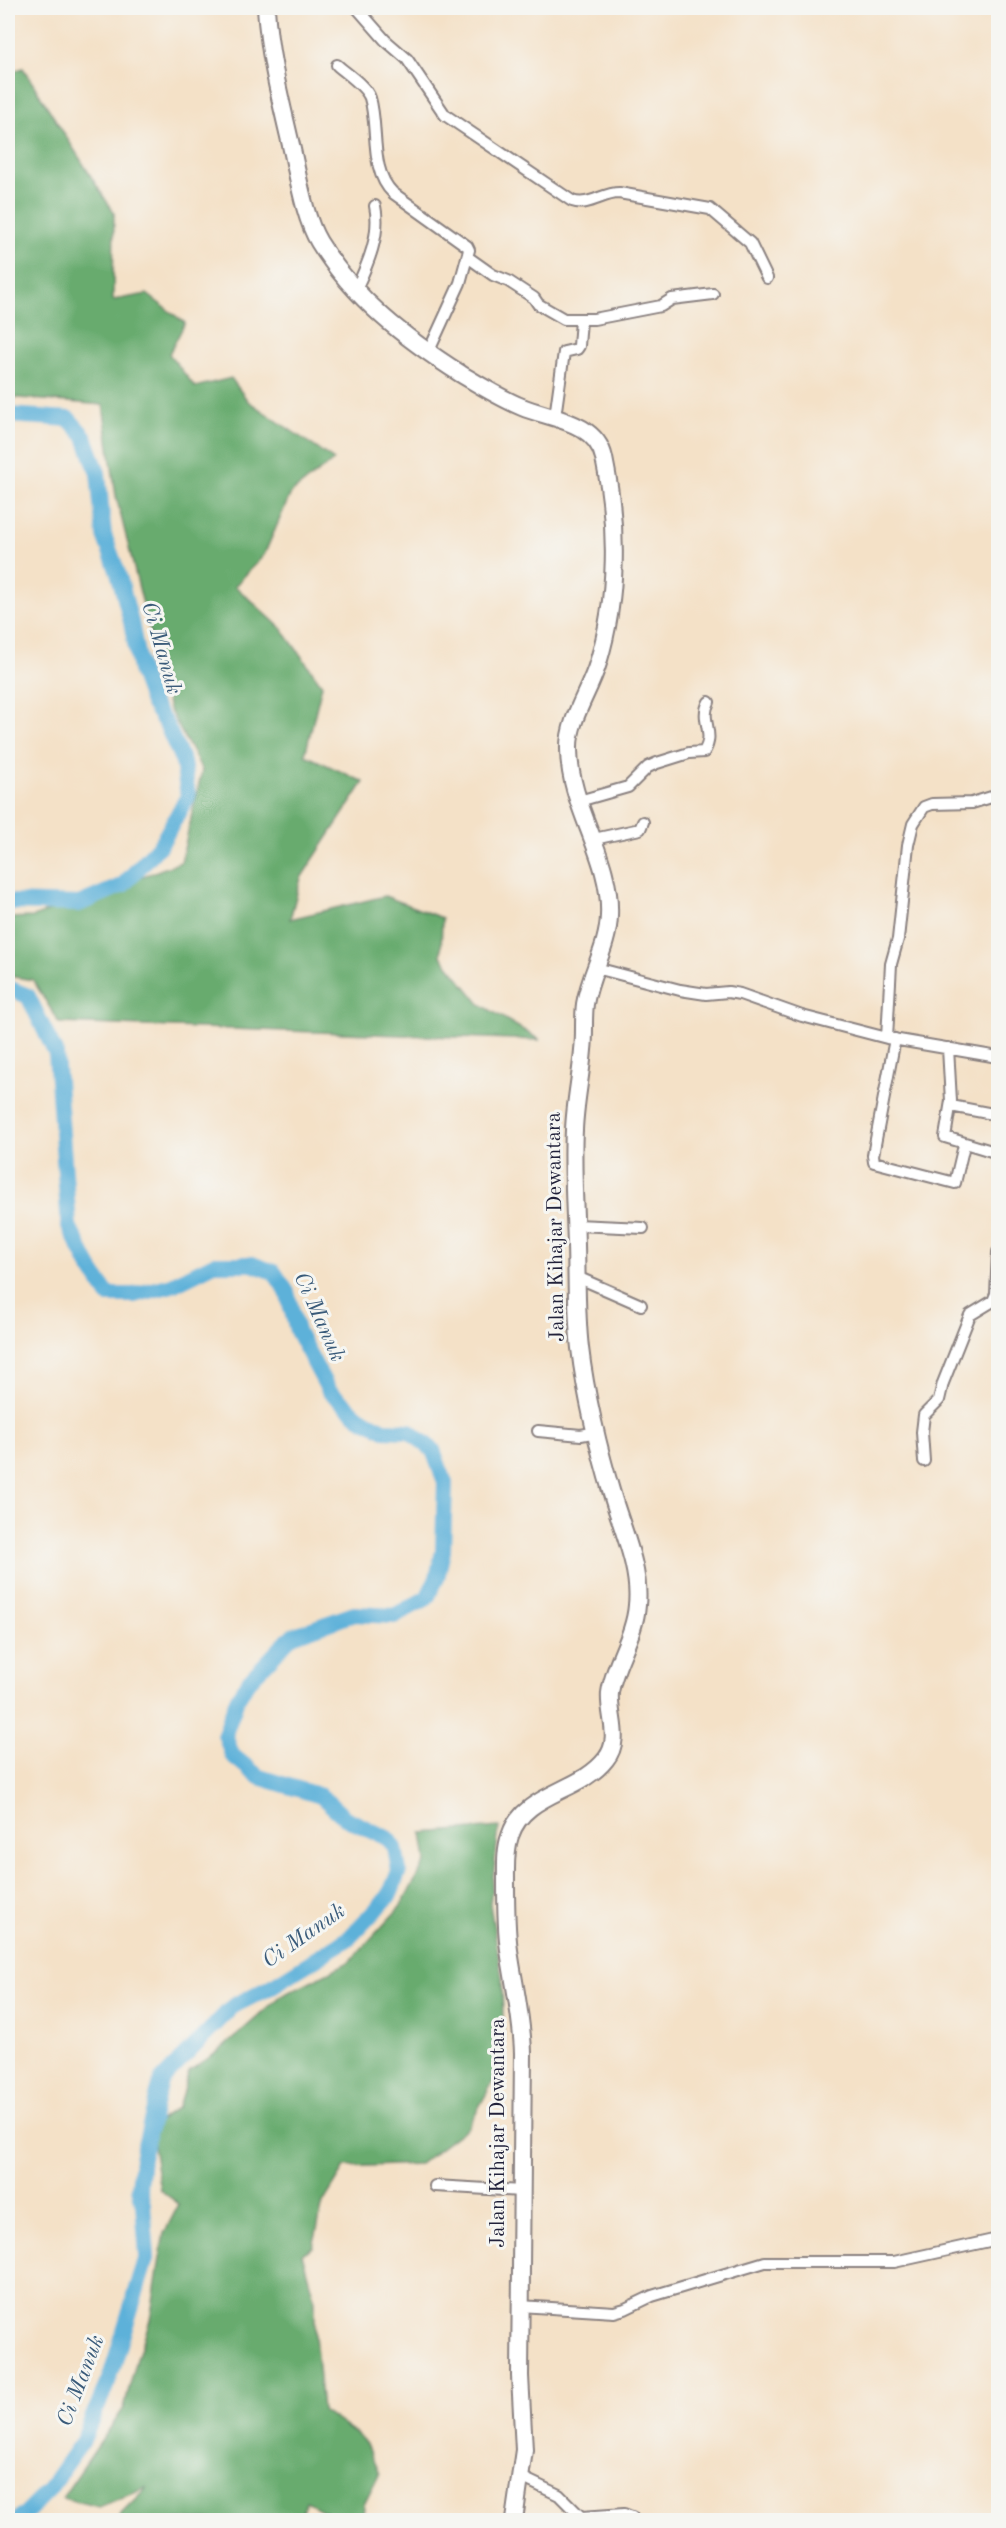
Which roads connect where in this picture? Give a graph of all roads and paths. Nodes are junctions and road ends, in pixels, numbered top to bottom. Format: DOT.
graph roads {
  1 [pos="266,8"];
  2 [pos="357,8"];
  3 [pos="338,65"];
  4 [pos="375,206"];
  5 [pos="469,258"];
  6 [pos="768,278"];
  7 [pos="356,289"];
  8 [pos="713,294"];
  9 [pos="581,320"];
  10 [pos="428,353"];
  11 [pos="555,417"];
  12 [pos="709,702"];
  13 [pos="999,795"];
  14 [pos="579,801"];
  15 [pos="643,822"];
  16 [pos="594,839"];
  17 [pos="596,968"];
  18 [pos="891,1039"];
  19 [pos="948,1048"];
  20 [pos="999,1057"];
  21 [pos="951,1106"];
  22 [pos="999,1115"];
  23 [pos="964,1144"];
  24 [pos="999,1153"];
  25 [pos="576,1225"];
  26 [pos="643,1228"];
  27 [pos="999,1252"];
  28 [pos="577,1277"];
  29 [pos="641,1305"];
  30 [pos="538,1431"];
  31 [pos="597,1432"];
  32 [pos="924,1461"];
  33 [pos="435,2186"];
  34 [pos="521,2191"];
  35 [pos="999,2239"];
  36 [pos="520,2306"];
  37 [pos="521,2477"];
  38 [pos="583,2519"];
  39 [pos="514,2520"];
  40 [pos="632,2520"];
  1 -- 7 [label="main road, Jalan Kihajar Dewantara"];
  2 -- 6 [label="street"];
  3 -- 5 [label="street"];
  4 -- 7 [label="street"];
  5 -- 9 [label="street"];
  5 -- 10 [label="street"];
  7 -- 10 [label="main road, Jalan Kihajar Dewantara"];
  8 -- 9 [label="street"];
  9 -- 11 [label="street"];
  10 -- 11 [label="main road, Jalan Kihajar Dewantara"];
  11 -- 14 [label="main road, Jalan Kihajar Dewantara"];
  12 -- 14 [label="street"];
  13 -- 18 [label="street"];
  14 -- 16 [label="main road, Jalan Kihajar Dewantara"];
  15 -- 16 [label="street"];
  16 -- 17 [label="main road, Jalan Kihajar Dewantara"];
  17 -- 18 [label="street"];
  17 -- 25 [label="main road, Jalan Kihajar Dewantara"];
  18 -- 19 [label="street"];
  18 -- 23 [label="street"];
  19 -- 20 [label="street"];
  19 -- 21 [label="street"];
  21 -- 22 [label="street"];
  21 -- 23 [label="street"];
  23 -- 24 [label="street"];
  25 -- 26 [label="street"];
  25 -- 28 [label="main road, Jalan Kihajar Dewantara"];
  27 -- 32 [label="street"];
  28 -- 29 [label="street"];
  28 -- 31 [label="main road, Jalan Kihajar Dewantara"];
  30 -- 31 [label="street"];
  31 -- 34 [label="main road, Jalan Kihajar Dewantara"];
  33 -- 34 [label="street"];
  34 -- 36 [label="main road, Jalan Kihajar Dewantara"];
  35 -- 36 [label="street"];
  36 -- 37 [label="main road, Jalan Kihajar Dewantara"];
  37 -- 38 [label="street"];
  37 -- 39 [label="main road, Jalan Kihajar Dewantara"];
  38 -- 40 [label="street"];
}
